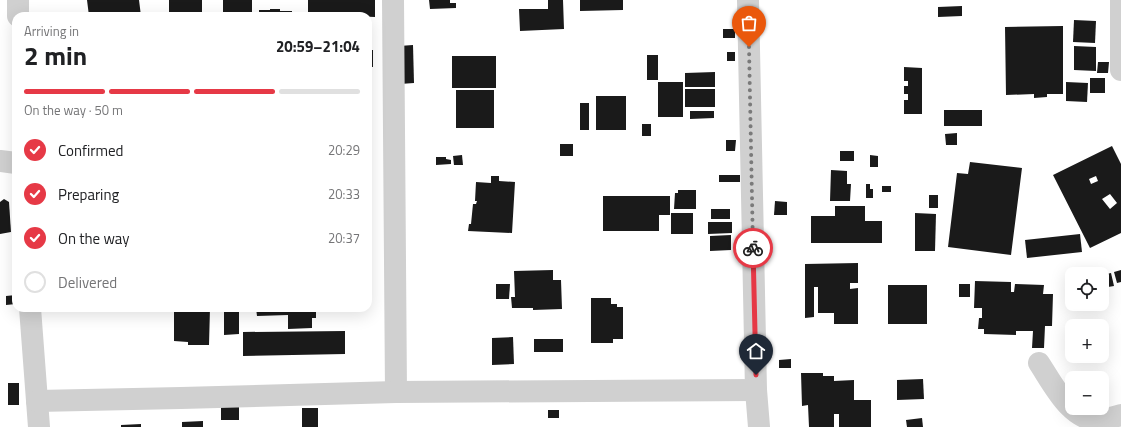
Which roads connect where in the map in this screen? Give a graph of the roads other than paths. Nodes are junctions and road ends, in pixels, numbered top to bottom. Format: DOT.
graph roads {
  1 [pos="18,0"];
  2 [pos="393,0"];
  3 [pos="748,0"];
  4 [pos="1121,0"];
  5 [pos="18,12"];
  6 [pos="1121,70"];
  7 [pos="0,161"];
  8 [pos="12,162"];
  9 [pos="30,312"];
  10 [pos="1039,363"];
  11 [pos="756,390"];
  12 [pos="396,392"];
  13 [pos="37,401"];
  14 [pos="1121,415"];
  15 [pos="39,427"];
  16 [pos="759,427"];
  1 -- 5 [label="street"];
  2 -- 12 [label="street"];
  3 -- 11 [label="street"];
  4 -- 6 [label="street"];
  7 -- 8 [label="street"];
  9 -- 13 [label="street"];
  10 -- 14 [label="street"];
  11 -- 12 [label="street"];
  11 -- 16 [label="street"];
  12 -- 13 [label="street"];
  13 -- 15 [label="street"];
}
